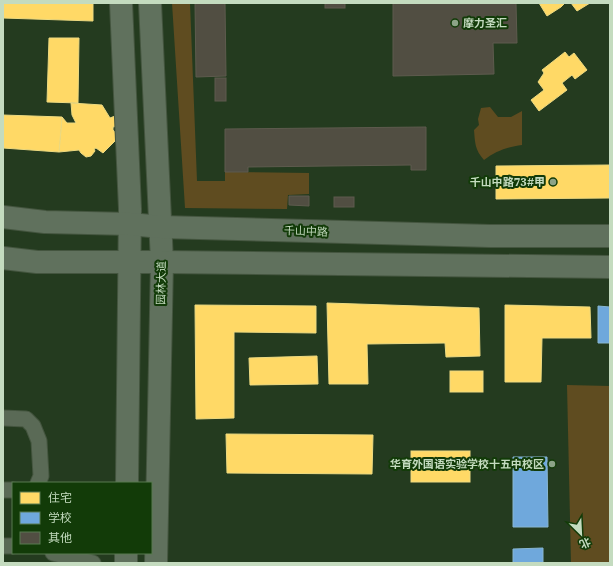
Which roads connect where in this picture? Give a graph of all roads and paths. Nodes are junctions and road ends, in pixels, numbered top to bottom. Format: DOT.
graph roads {
  1 [pos="121,3"];
  2 [pos="150,3"];
  3 [pos="3,217"];
  4 [pos="130,224"];
  5 [pos="161,227"];
  6 [pos="610,236"];
  7 [pos="3,258"];
  8 [pos="130,262"];
  9 [pos="162,262"];
  10 [pos="610,267"];
  11 [pos="3,418"];
  12 [pos="38,482"];
  13 [pos="127,482"];
  14 [pos="57,554"];
  15 [pos="93,563"];
  16 [pos="156,563"];
  1 -- 4 [label="main road"];
  2 -- 5 [label="main road, 园林大道"];
  3 -- 4 [label="main road, 千山中路"];
  4 -- 5 [label="main road, 千山中路"];
  4 -- 8 [label="main road"];
  5 -- 6 [label="main road, 千山中路"];
  5 -- 9 [label="main road, 园林大道"];
  7 -- 8 [label="main road"];
  8 -- 9 [label="main road"];
  8 -- 13 [label="main road"];
  9 -- 10 [label="main road"];
  9 -- 16 [label="main road, 园林大道"];
  11 -- 12 [label="street"];
  14 -- 15 [label="street"];
}
